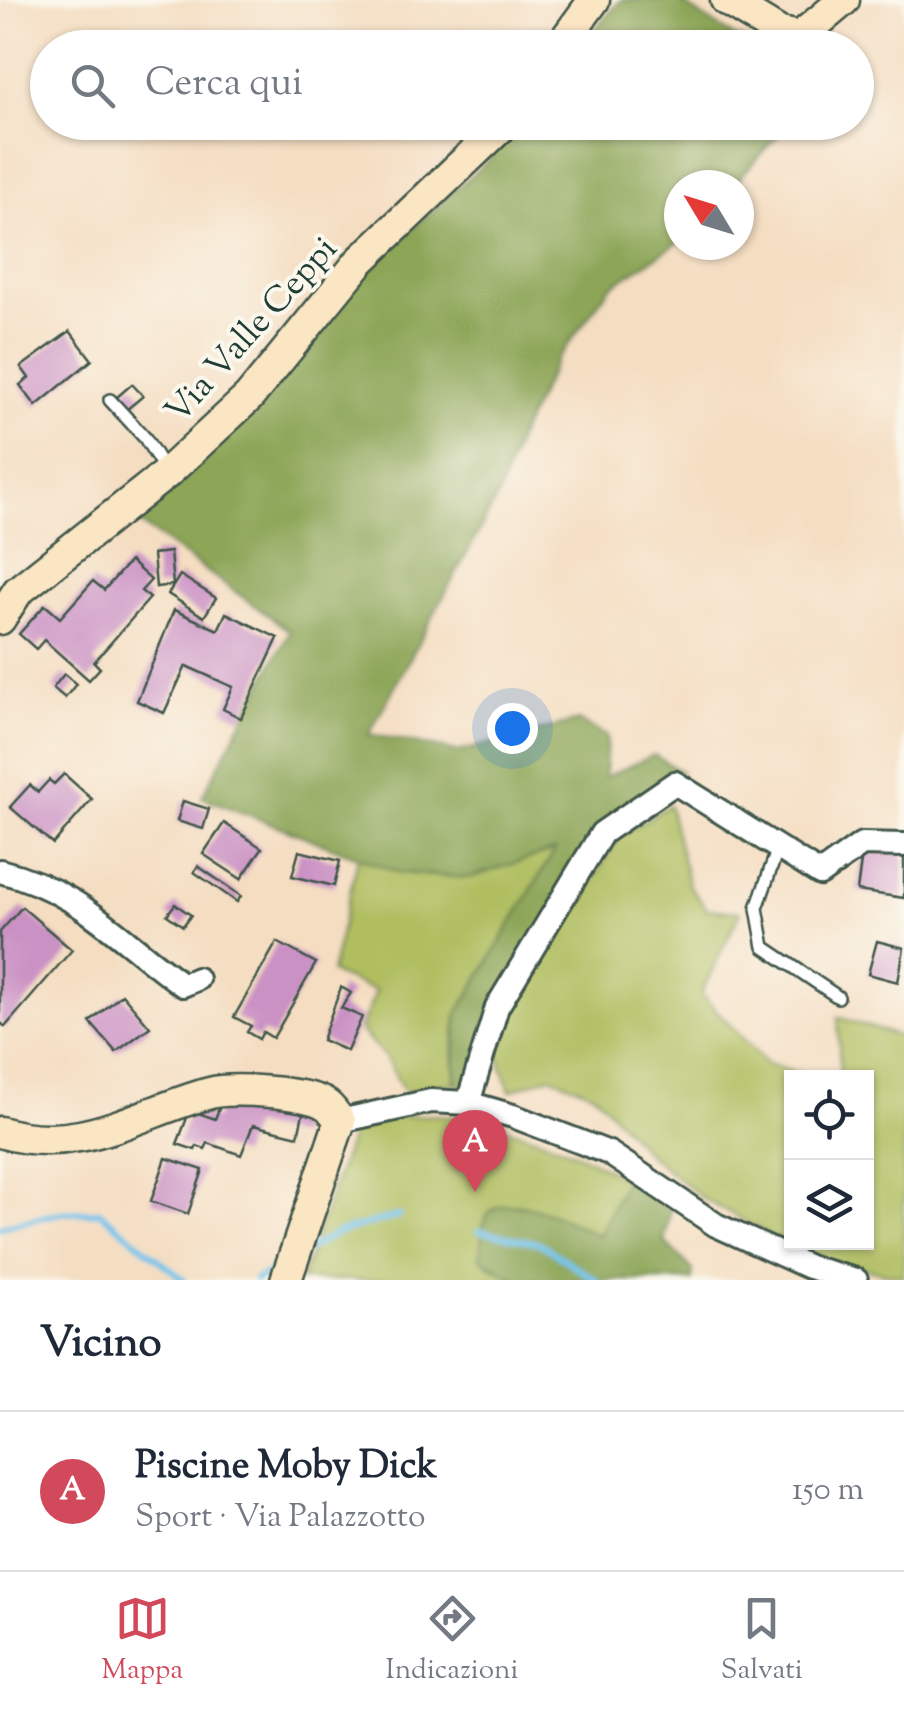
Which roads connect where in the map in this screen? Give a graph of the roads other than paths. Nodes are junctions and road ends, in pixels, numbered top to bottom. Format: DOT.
graph roads {
  1 [pos="594,0"];
  2 [pos="726,0"];
  3 [pos="844,0"];
  4 [pos="572,30"];
  5 [pos="775,30"];
  6 [pos="807,30"];
  7 [pos="487,140"];
  8 [pos="110,400"];
  9 [pos="167,473"];
  10 [pos="0,618"];
  11 [pos="904,844"];
  12 [pos="778,848"];
  13 [pos="0,872"];
  14 [pos="197,979"];
  15 [pos="838,998"];
  16 [pos="468,1103"];
  17 [pos="340,1121"];
  18 [pos="0,1132"];
  19 [pos="288,1276"];
  20 [pos="856,1280"];
  1 -- 4 [label="street"];
  2 -- 5 [label="street"];
  3 -- 6 [label="street"];
  7 -- 9 [label="street, Via Valle Ceppi"];
  8 -- 9 [label="lane"];
  9 -- 10 [label="street, Via Valle Ceppi"];
  11 -- 12 [label="street"];
  12 -- 15 [label="lane"];
  12 -- 16 [label="street"];
  13 -- 14 [label="street"];
  16 -- 17 [label="street"];
  16 -- 20 [label="street"];
  17 -- 18 [label="street"];
  17 -- 19 [label="street"];
}
